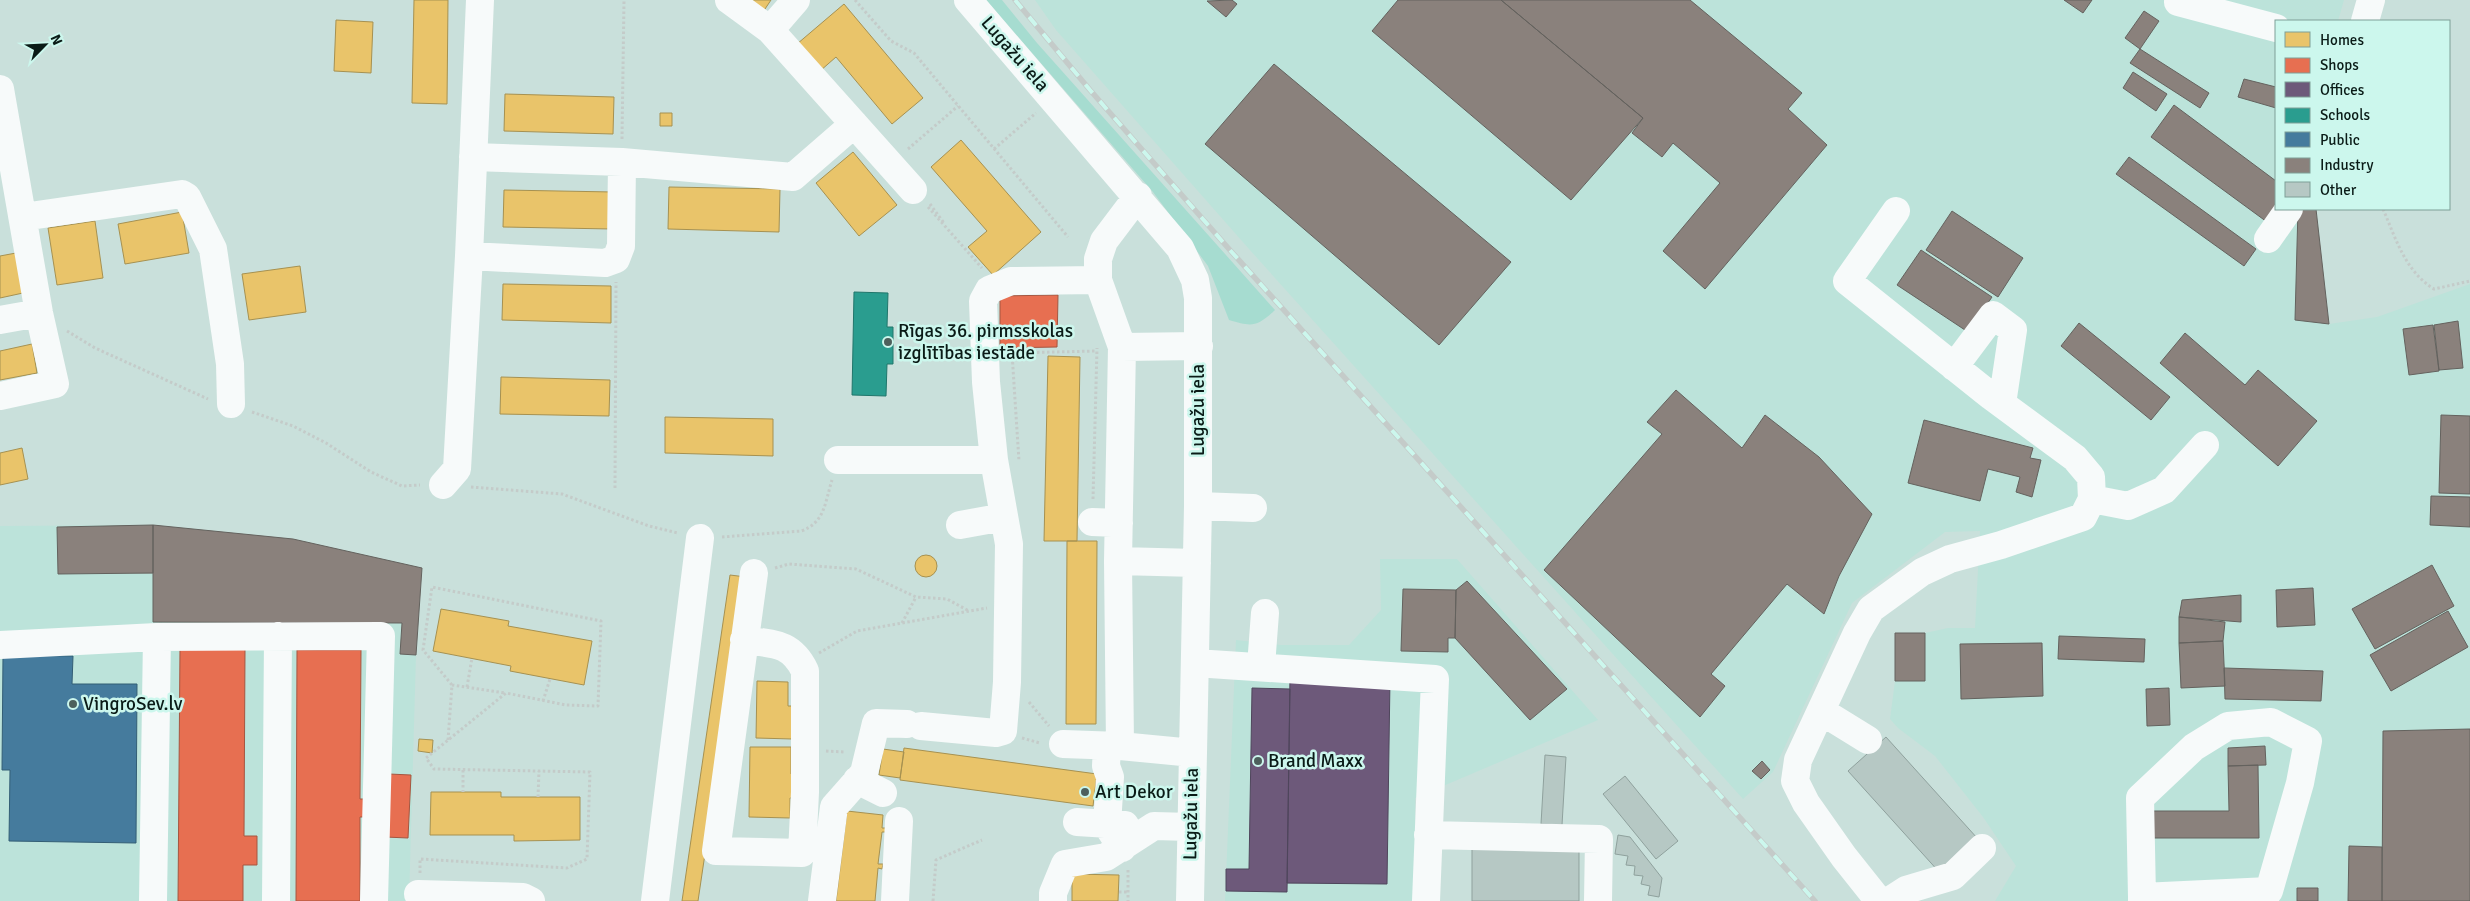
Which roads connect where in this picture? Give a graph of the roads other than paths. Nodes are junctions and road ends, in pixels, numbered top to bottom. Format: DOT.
graph roads {
  1 [pos="480,0"];
  2 [pos="729,0"];
  3 [pos="796,0"];
  4 [pos="968,0"];
  5 [pos="2371,0"];
  6 [pos="2178,2"];
  7 [pos="2366,20"];
  8 [pos="2275,28"];
  9 [pos="770,30"];
  10 [pos="0,89"];
  11 [pos="854,124"];
  12 [pos="474,157"];
  13 [pos="622,162"];
  14 [pos="1138,196"];
  15 [pos="920,198"];
  16 [pos="2288,210"];
  17 [pos="1896,211"];
  18 [pos="23,218"];
  19 [pos="2268,239"];
  20 [pos="469,256"];
  21 [pos="1098,280"];
  22 [pos="39,313"];
  23 [pos="0,320"];
  24 [pos="1199,346"];
  25 [pos="1109,349"];
  26 [pos="1954,367"];
  27 [pos="0,396"];
  28 [pos="231,404"];
  29 [pos="2002,404"];
  30 [pos="2205,445"];
  31 [pos="838,460"];
  32 [pos="994,460"];
  33 [pos="443,485"];
  34 [pos="2092,498"];
  35 [pos="1198,506"];
  36 [pos="1253,508"];
  37 [pos="1004,517"];
  38 [pos="960,525"];
  39 [pos="700,538"];
  40 [pos="1118,561"];
  41 [pos="1197,563"];
  42 [pos="754,573"];
  43 [pos="1265,613"];
  44 [pos="157,636"];
  45 [pos="278,636"];
  46 [pos="744,640"];
  47 [pos="0,645"];
  48 [pos="1195,662"];
  49 [pos="1260,666"];
  50 [pos="1821,712"];
  51 [pos="1868,740"];
  52 [pos="1051,743"];
  53 [pos="1113,746"];
  54 [pos="1193,753"];
  55 [pos="857,780"];
  56 [pos="805,792"];
  57 [pos="883,793"];
  58 [pos="834,806"];
  59 [pos="899,821"];
  60 [pos="1077,822"];
  61 [pos="1107,825"];
  62 [pos="1154,826"];
  63 [pos="1191,827"];
  64 [pos="1428,835"];
  65 [pos="1122,848"];
  66 [pos="1982,848"];
  67 [pos="418,894"];
  68 [pos="2142,899"];
  69 [pos="153,901"];
  70 [pos="276,901"];
  71 [pos="374,901"];
  72 [pos="531,901"];
  73 [pos="655,901"];
  74 [pos="822,901"];
  75 [pos="895,901"];
  76 [pos="1054,901"];
  77 [pos="1190,901"];
  78 [pos="1426,901"];
  79 [pos="1598,901"];
  80 [pos="1879,901"];
  81 [pos="1889,901"];
  1 -- 12 [label="street"];
  2 -- 9 [label="street"];
  3 -- 9 [label="street"];
  4 -- 14 [label="street, Lugažu iela"];
  5 -- 7 [label="street"];
  6 -- 8 [label="street"];
  9 -- 11 [label="street"];
  10 -- 18 [label="street"];
  11 -- 13 [label="street"];
  11 -- 15 [label="street"];
  12 -- 13 [label="street"];
  12 -- 20 [label="street"];
  13 -- 20 [label="street"];
  14 -- 21 [label="street"];
  14 -- 24 [label="street, Lugažu iela"];
  16 -- 19 [label="street"];
  17 -- 26 [label="street"];
  18 -- 22 [label="street"];
  18 -- 28 [label="street"];
  20 -- 33 [label="street"];
  21 -- 25 [label="street"];
  21 -- 32 [label="street"];
  22 -- 23 [label="street"];
  22 -- 27 [label="street"];
  24 -- 25 [label="street"];
  24 -- 35 [label="street, Lugažu iela"];
  25 -- 40 [label="street"];
  26 -- 29 [label="street"];
  26 -- 29 [label="street"];
  29 -- 34 [label="street"];
  30 -- 34 [label="street"];
  31 -- 32 [label="street"];
  32 -- 37 [label="street"];
  34 -- 50 [label="street"];
  35 -- 36 [label="street"];
  35 -- 41 [label="street, Lugažu iela"];
  37 -- 38 [label="street"];
  37 -- 55 [label="street"];
  39 -- 73 [label="street"];
  40 -- 41 [label="street"];
  40 -- 53 [label="street"];
  41 -- 48 [label="street, Lugažu iela"];
  42 -- 46 [label="street"];
  43 -- 49 [label="street"];
  44 -- 45 [label="street"];
  44 -- 47 [label="street"];
  44 -- 69 [label="street"];
  45 -- 70 [label="street"];
  45 -- 71 [label="street"];
  46 -- 56 [label="street"];
  46 -- 56 [label="street"];
  48 -- 49 [label="street"];
  48 -- 54 [label="street, Lugažu iela"];
  49 -- 64 [label="street"];
  50 -- 51 [label="street"];
  50 -- 80 [label="street"];
  52 -- 53 [label="street"];
  53 -- 54 [label="street"];
  53 -- 61 [label="street"];
  54 -- 63 [label="street, Lugažu iela"];
  55 -- 57 [label="street"];
  55 -- 58 [label="street"];
  56 -- 58 [label="street"];
  58 -- 74 [label="street"];
  59 -- 75 [label="street"];
  60 -- 61 [label="street"];
  61 -- 62 [label="street"];
  61 -- 65 [label="street"];
  62 -- 63 [label="street"];
  62 -- 65 [label="street"];
  63 -- 77 [label="street, Lugažu iela"];
  64 -- 78 [label="street"];
  64 -- 79 [label="street"];
  65 -- 76 [label="street"];
  66 -- 81 [label="street"];
  67 -- 72 [label="street"];
  68 -- 68 [label="street"];
}
